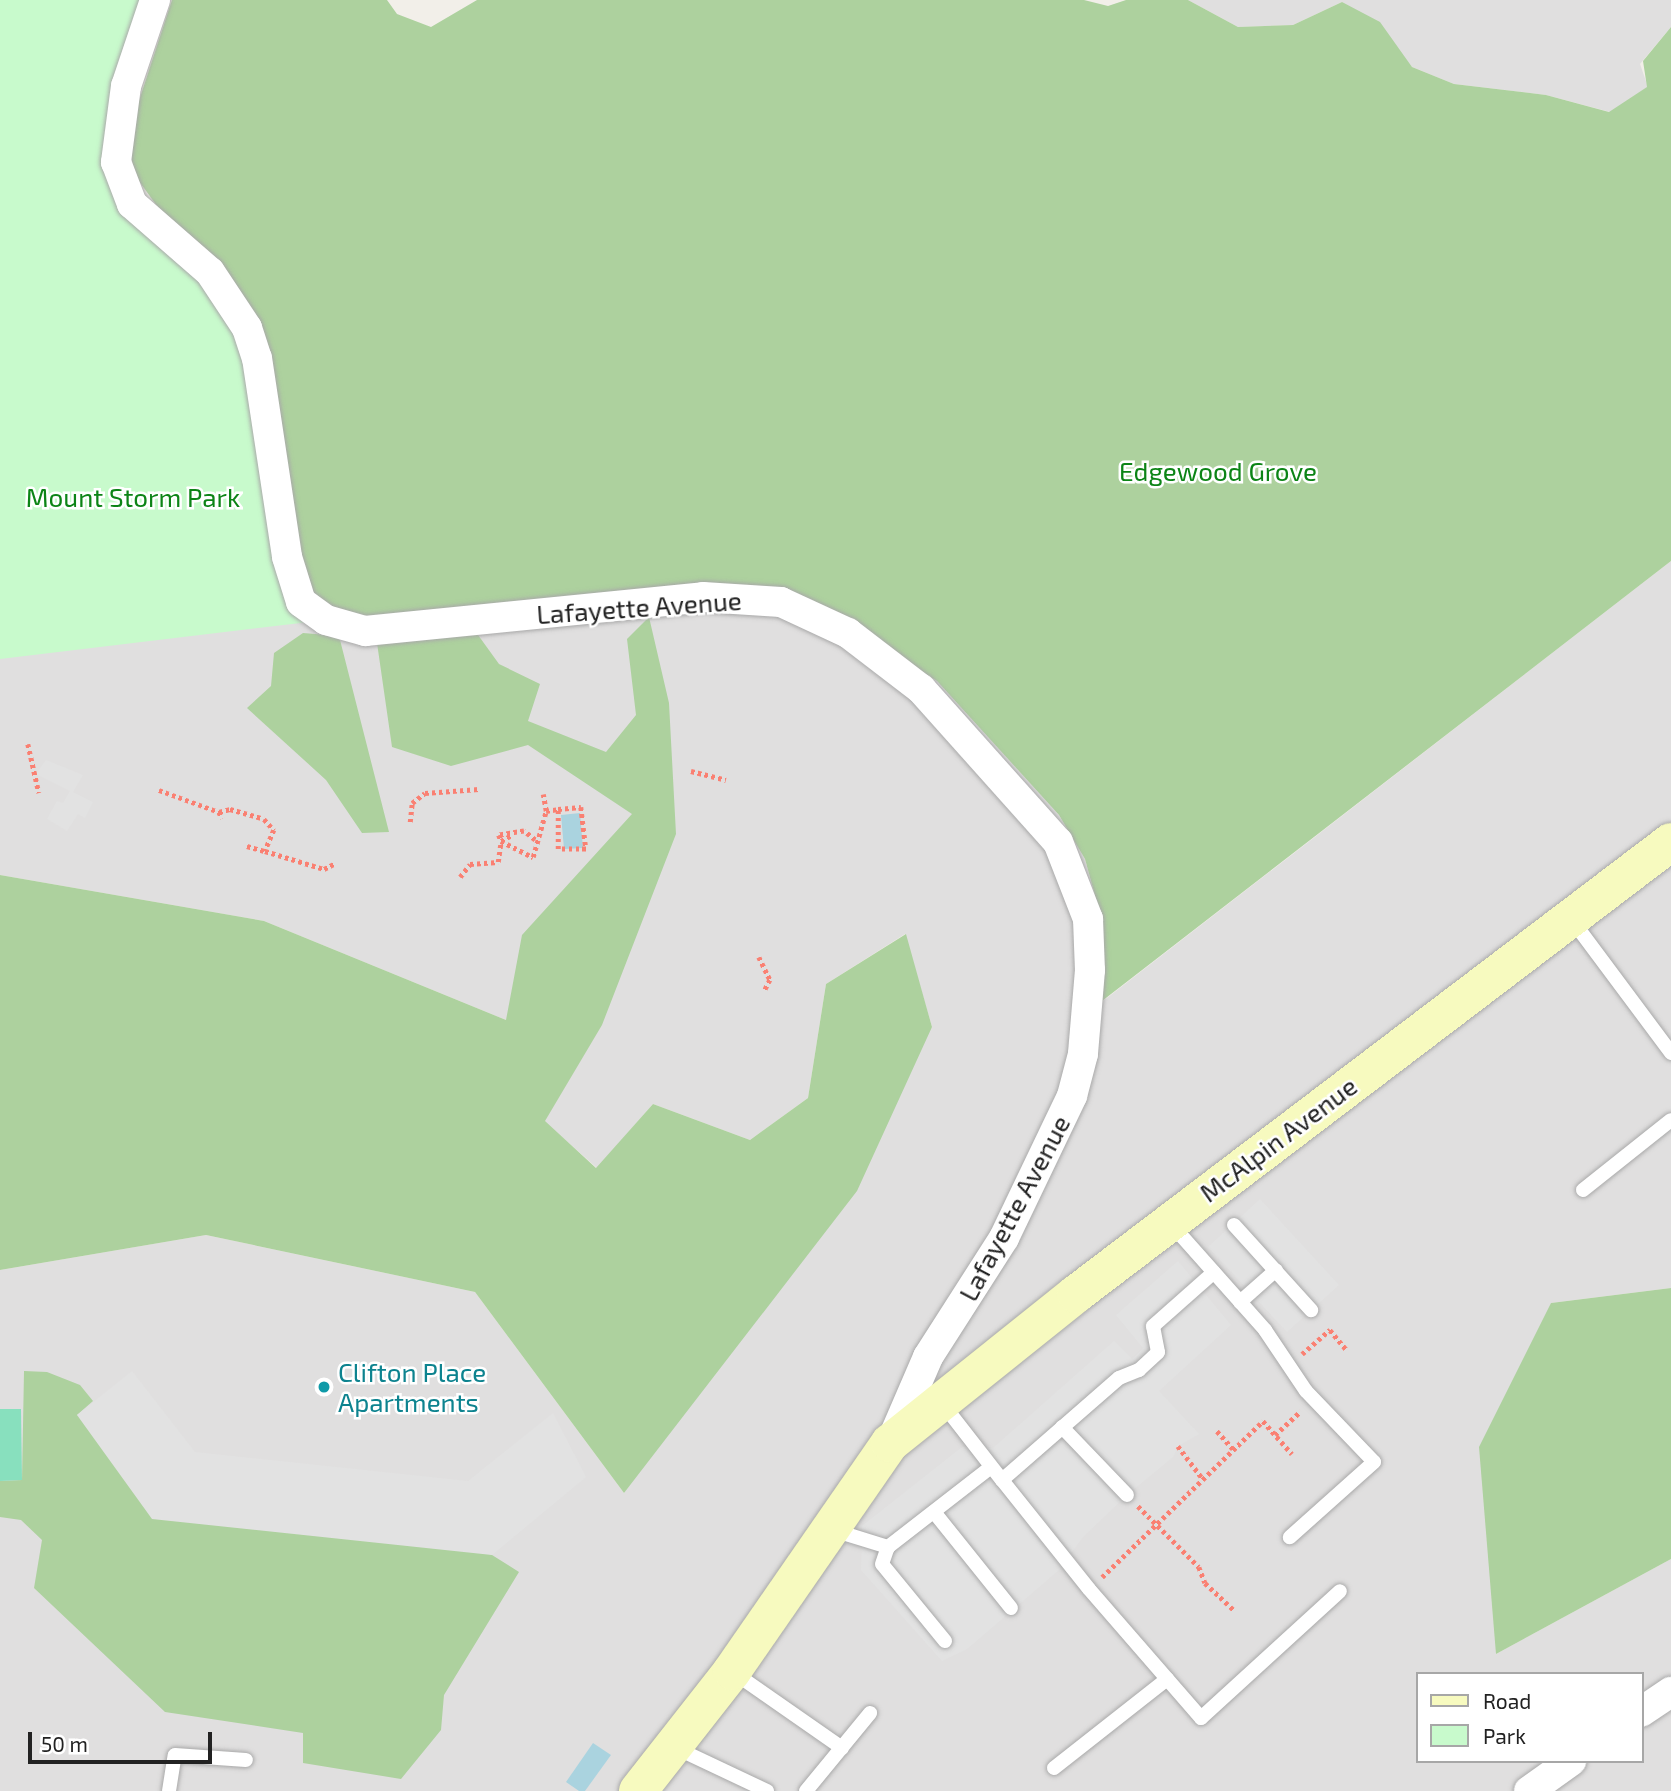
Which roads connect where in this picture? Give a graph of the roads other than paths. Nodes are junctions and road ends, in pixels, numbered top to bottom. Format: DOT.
graph roads {
  1 [pos="155,0"];
  2 [pos="1671,842"];
  3 [pos="1569,916"];
  4 [pos="1671,1054"];
  5 [pos="1671,1120"];
  6 [pos="1583,1190"];
  7 [pos="1170,1222"];
  8 [pos="1234,1225"];
  9 [pos="1276,1270"];
  10 [pos="1214,1272"];
  11 [pos="1240,1302"];
  12 [pos="1311,1310"];
  13 [pos="941,1401"];
  14 [pos="1062,1427"];
  15 [pos="891,1443"];
  16 [pos="991,1467"];
  17 [pos="1002,1480"];
  18 [pos="1127,1494"];
  19 [pos="934,1512"];
  20 [pos="833,1530"];
  21 [pos="1290,1537"];
  22 [pos="888,1547"];
  23 [pos="1340,1591"];
  24 [pos="1011,1608"];
  25 [pos="945,1641"];
  26 [pos="732,1671"];
  27 [pos="1167,1679"];
  28 [pos="1671,1692"];
  29 [pos="1643,1711"];
  30 [pos="870,1713"];
  31 [pos="673,1746"];
  32 [pos="842,1748"];
  33 [pos="246,1760"];
  34 [pos="1568,1763"];
  35 [pos="1054,1768"];
  36 [pos="169,1791"];
  37 [pos="638,1791"];
  38 [pos="767,1791"];
  39 [pos="806,1791"];
  40 [pos="1530,1791"];
  1 -- 15 [label="street, Lafayette Avenue"];
  2 -- 3 [label="street, McAlpin Avenue"];
  3 -- 4 [label="lane"];
  3 -- 7 [label="street, McAlpin Avenue"];
  5 -- 6 [label="lane"];
  7 -- 10 [label="lane"];
  7 -- 13 [label="street, McAlpin Avenue"];
  8 -- 9 [label="lane"];
  9 -- 11 [label="lane"];
  9 -- 12 [label="lane"];
  10 -- 11 [label="lane"];
  10 -- 14 [label="lane"];
  11 -- 21 [label="lane"];
  13 -- 15 [label="street, McAlpin Avenue"];
  13 -- 16 [label="lane"];
  14 -- 17 [label="lane"];
  14 -- 18 [label="lane"];
  15 -- 20 [label="street, Lafayette Avenue"];
  16 -- 17 [label="lane"];
  16 -- 19 [label="lane"];
  17 -- 27 [label="lane"];
  19 -- 22 [label="lane"];
  19 -- 24 [label="lane"];
  20 -- 22 [label="lane"];
  20 -- 26 [label="street, Lafayette Avenue"];
  22 -- 25 [label="lane"];
  23 -- 27 [label="lane"];
  26 -- 31 [label="street, Lafayette Avenue"];
  26 -- 32 [label="lane"];
  27 -- 35 [label="lane"];
  28 -- 29 [label="street"];
  30 -- 32 [label="lane"];
  31 -- 37 [label="street, Lafayette Avenue"];
  31 -- 38 [label="lane"];
  32 -- 39 [label="lane"];
  33 -- 36 [label="lane"];
  34 -- 40 [label="street"];
}
